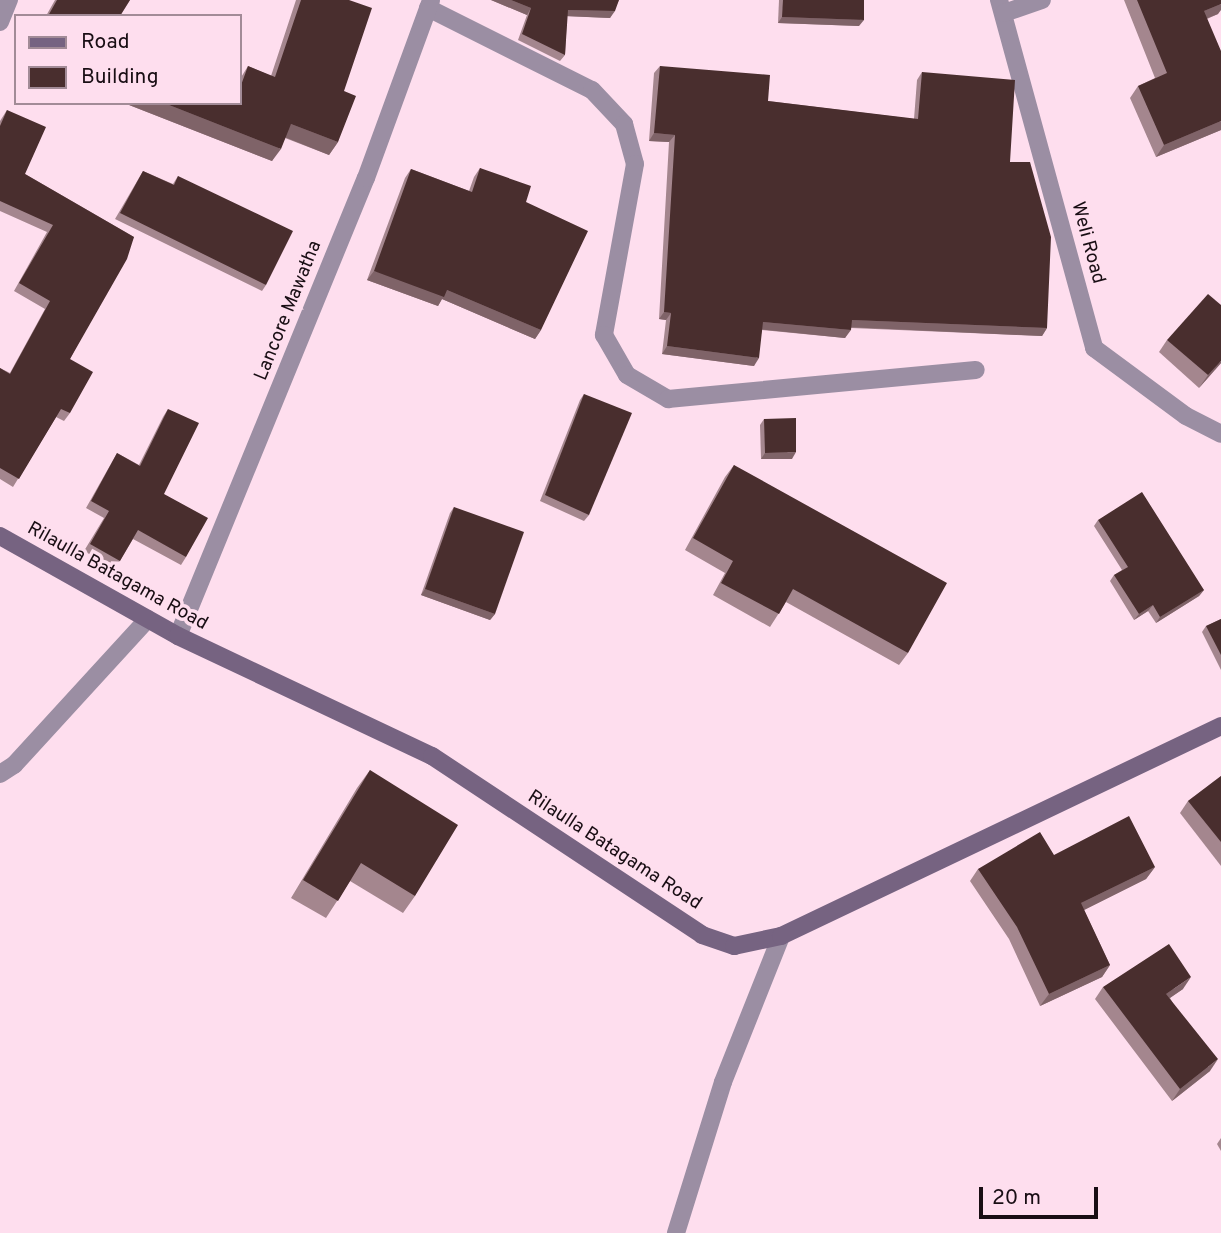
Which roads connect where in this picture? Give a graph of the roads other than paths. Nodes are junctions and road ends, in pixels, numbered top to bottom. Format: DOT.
graph roads {
  1 [pos="9,0"];
  2 [pos="1042,0"];
  3 [pos="429,4"];
  4 [pos="1001,6"];
  5 [pos="0,22"];
  6 [pos="976,370"];
  7 [pos="1221,434"];
  8 [pos="0,536"];
  9 [pos="148,619"];
  10 [pos="178,636"];
  11 [pos="1221,726"];
  12 [pos="0,774"];
  13 [pos="781,936"];
  14 [pos="676,1233"];
  1 -- 5 [label="street"];
  2 -- 4 [label="street"];
  3 -- 6 [label="street"];
  3 -- 10 [label="street, Lancore Mawatha"];
  4 -- 7 [label="street, Weli Road"];
  8 -- 9 [label="street, Rilaulla Batagama Road"];
  9 -- 10 [label="street, Rilaulla Batagama Road"];
  9 -- 12 [label="street"];
  10 -- 13 [label="street, Rilaulla Batagama Road"];
  11 -- 13 [label="street, Rilaulla Batagama Road"];
  13 -- 14 [label="street"];
}
